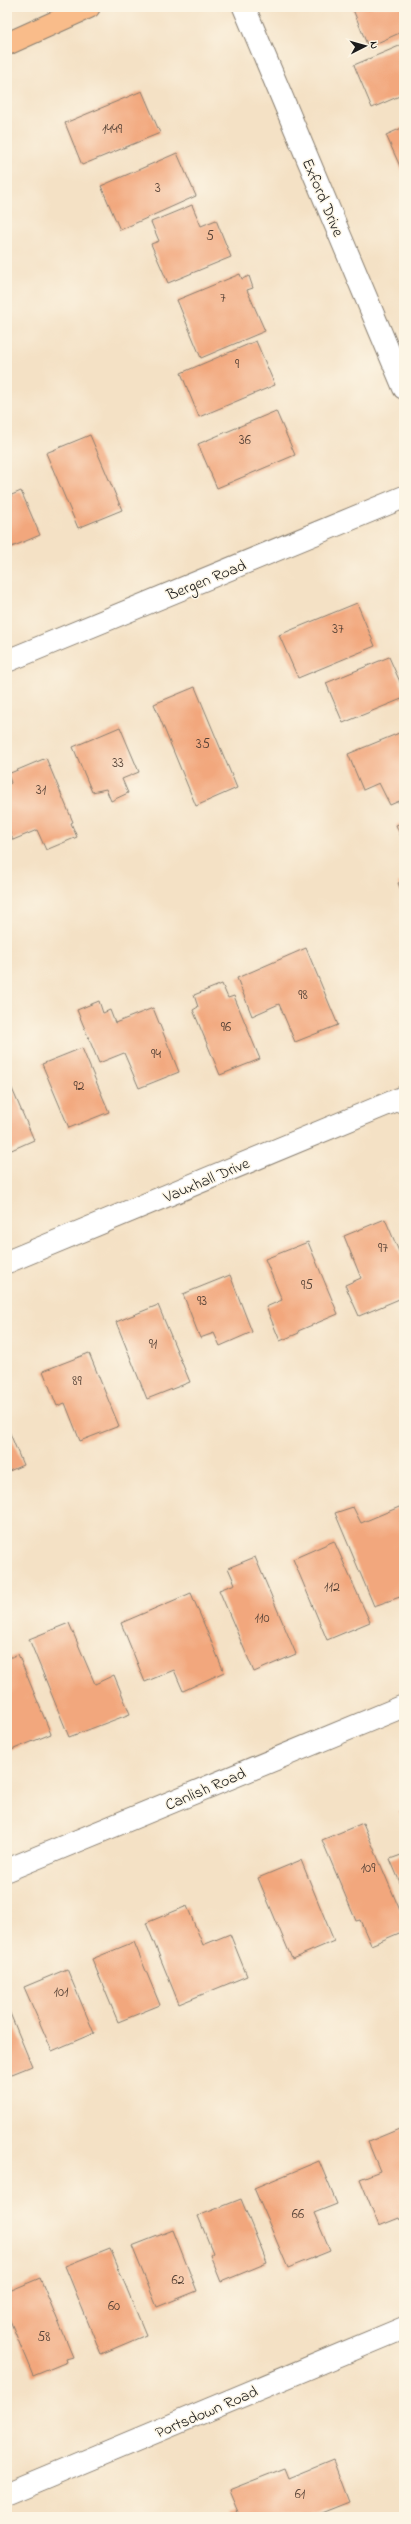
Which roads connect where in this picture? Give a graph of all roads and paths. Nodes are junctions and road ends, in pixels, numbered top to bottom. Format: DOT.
graph roads {
  1 [pos="89,7"];
  2 [pos="244,7"];
  3 [pos="7,44"];
  4 [pos="404,388"];
  5 [pos="404,497"];
  6 [pos="7,661"];
  7 [pos="404,1097"];
  8 [pos="7,1262"];
  9 [pos="404,1706"];
  10 [pos="7,1870"];
  11 [pos="404,2328"];
  12 [pos="7,2494"];
  1 -- 3 [label="main road"];
  2 -- 4 [label="street, Exford Drive"];
  5 -- 6 [label="street, Bergen Road"];
  7 -- 8 [label="street, Vauxhall Drive"];
  9 -- 10 [label="street, Canlish Road"];
  11 -- 12 [label="street, Portsdown Road"];
}
